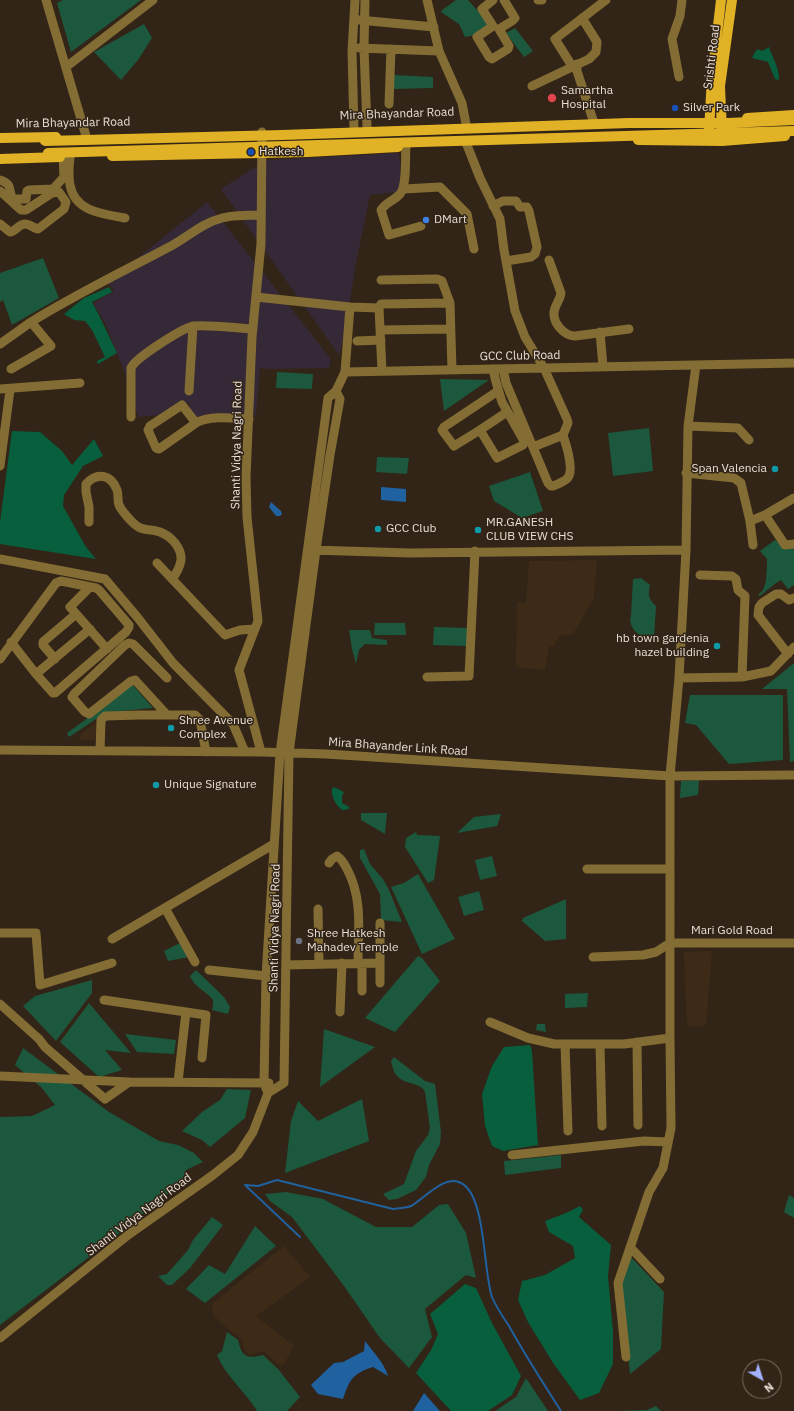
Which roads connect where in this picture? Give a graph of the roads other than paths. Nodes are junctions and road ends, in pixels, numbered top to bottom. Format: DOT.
graph roads {
  1 [pos="46,0"];
  2 [pos="153,0"];
  3 [pos="355,0"];
  4 [pos="365,0"];
  5 [pos="427,0"];
  6 [pos="493,0"];
  7 [pos="504,0"];
  8 [pos="538,0"];
  9 [pos="542,0"];
  10 [pos="606,0"];
  11 [pos="682,0"];
  12 [pos="720,4"];
  13 [pos="732,5"];
  14 [pos="582,18"];
  15 [pos="354,20"];
  16 [pos="364,21"];
  17 [pos="434,27"];
  18 [pos="352,48"];
  19 [pos="364,48"];
  20 [pos="391,49"];
  21 [pos="439,51"];
  22 [pos="574,65"];
  23 [pos="66,67"];
  24 [pos="679,77"];
  25 [pos="532,86"];
  26 [pos="389,104"];
  27 [pos="794,115"];
  28 [pos="593,120"];
  29 [pos="709,120"];
  30 [pos="721,120"];
  31 [pos="794,120"];
  32 [pos="466,124"];
  33 [pos="367,127"];
  34 [pos="354,129"];
  35 [pos="794,131"];
  36 [pos="262,132"];
  37 [pos="86,136"];
  38 [pos="794,136"];
  39 [pos="3,138"];
  40 [pos="709,141"];
  41 [pos="722,141"];
  42 [pos="467,145"];
  43 [pos="406,147"];
  44 [pos="262,153"];
  45 [pos="66,157"];
  46 [pos="2,159"];
  47 [pos="0,180"];
  48 [pos="404,188"];
  49 [pos="0,191"];
  50 [pos="493,206"];
  51 [pos="24,210"];
  52 [pos="261,214"];
  53 [pos="125,218"];
  54 [pos="0,224"];
  55 [pos="26,224"];
  56 [pos="421,226"];
  57 [pos="474,249"];
  58 [pos="549,260"];
  59 [pos="506,261"];
  60 [pos="381,280"];
  61 [pos="256,297"];
  62 [pos="450,303"];
  63 [pos="350,307"];
  64 [pos="379,308"];
  65 [pos="31,322"];
  66 [pos="193,326"];
  67 [pos="629,328"];
  68 [pos="253,329"];
  69 [pos="450,329"];
  70 [pos="380,330"];
  71 [pos="600,332"];
  72 [pos="381,340"];
  73 [pos="357,341"];
  74 [pos="0,344"];
  75 [pos="794,363"];
  76 [pos="696,365"];
  77 [pos="603,367"];
  78 [pos="544,368"];
  79 [pos="11,369"];
  80 [pos="498,369"];
  81 [pos="452,370"];
  82 [pos="382,371"];
  83 [pos="345,372"];
  84 [pos="80,383"];
  85 [pos="0,390"];
  86 [pos="10,390"];
  87 [pos="189,391"];
  88 [pos="498,391"];
  89 [pos="338,395"];
  90 [pos="508,412"];
  91 [pos="131,416"];
  92 [pos="249,419"];
  93 [pos="196,423"];
  94 [pos="688,426"];
  95 [pos="480,430"];
  96 [pos="563,435"];
  97 [pos="749,440"];
  98 [pos="533,447"];
  99 [pos="0,466"];
  100 [pos="686,474"];
  101 [pos="794,498"];
  102 [pos="766,515"];
  103 [pos="750,521"];
  104 [pos="89,522"];
  105 [pos="794,544"];
  106 [pos="753,545"];
  107 [pos="307,550"];
  108 [pos="316,550"];
  109 [pos="686,550"];
  110 [pos="475,551"];
  111 [pos="0,559"];
  112 [pos="157,564"];
  113 [pos="700,575"];
  114 [pos="172,579"];
  115 [pos="90,587"];
  116 [pos="794,598"];
  117 [pos="76,614"];
  118 [pos="90,629"];
  119 [pos="255,629"];
  120 [pos="11,642"];
  121 [pos="794,647"];
  122 [pos="107,649"];
  123 [pos="788,654"];
  124 [pos="0,659"];
  125 [pos="55,659"];
  126 [pos="291,669"];
  127 [pos="300,669"];
  128 [pos="36,674"];
  129 [pos="427,677"];
  130 [pos="742,677"];
  131 [pos="167,678"];
  132 [pos="679,678"];
  133 [pos="290,710"];
  134 [pos="167,715"];
  135 [pos="0,750"];
  136 [pos="100,751"];
  137 [pos="206,752"];
  138 [pos="245,752"];
  139 [pos="261,752"];
  140 [pos="284,753"];
  141 [pos="670,776"];
  142 [pos="794,776"];
  143 [pos="274,844"];
  144 [pos="329,863"];
  145 [pos="587,869"];
  146 [pos="670,869"];
  147 [pos="165,908"];
  148 [pos="318,909"];
  149 [pos="380,923"];
  150 [pos="0,933"];
  151 [pos="112,939"];
  152 [pos="670,943"];
  153 [pos="794,943"];
  154 [pos="593,957"];
  155 [pos="195,962"];
  156 [pos="342,963"];
  157 [pos="380,963"];
  158 [pos="112,964"];
  159 [pos="319,964"];
  160 [pos="360,964"];
  161 [pos="286,965"];
  162 [pos="209,970"];
  163 [pos="266,976"];
  164 [pos="380,983"];
  165 [pos="362,991"];
  166 [pos="104,1000"];
  167 [pos="0,1004"];
  168 [pos="186,1012"];
  169 [pos="340,1012"];
  170 [pos="490,1022"];
  171 [pos="670,1038"];
  172 [pos="637,1042"];
  173 [pos="565,1044"];
  174 [pos="600,1044"];
  175 [pos="202,1058"];
  176 [pos="0,1076"];
  177 [pos="83,1080"];
  178 [pos="129,1082"];
  179 [pos="178,1082"];
  180 [pos="264,1083"];
  181 [pos="284,1083"];
  182 [pos="268,1093"];
  183 [pos="638,1125"];
  184 [pos="602,1126"];
  185 [pos="568,1131"];
  186 [pos="668,1142"];
  187 [pos="512,1155"];
  188 [pos="630,1248"];
  189 [pos="660,1279"];
  190 [pos="0,1338"];
  191 [pos="626,1357"];
  1 -- 23 [label="street"];
  2 -- 23 [label="street"];
  3 -- 15 [label="street"];
  4 -- 16 [label="street"];
  5 -- 17 [label="street"];
  6 -- 7 [label="street"];
  8 -- 9 [label="street"];
  10 -- 14 [label="street"];
  11 -- 24 [label="street"];
  12 -- 13 [label="main road"];
  12 -- 29 [label="main road, Srishti Road"];
  13 -- 30 [label="main road, Srishti Road"];
  14 -- 22 [label="street"];
  14 -- 22 [label="street"];
  15 -- 16 [label="street"];
  15 -- 18 [label="street"];
  16 -- 17 [label="street"];
  16 -- 19 [label="street"];
  17 -- 21 [label="street"];
  18 -- 19 [label="street"];
  18 -- 34 [label="street"];
  19 -- 20 [label="street"];
  19 -- 33 [label="street"];
  20 -- 21 [label="street"];
  20 -- 26 [label="street"];
  21 -- 32 [label="street"];
  22 -- 25 [label="street"];
  22 -- 28 [label="street"];
  23 -- 37 [label="street"];
  27 -- 30 [label="main road, Mira Bhayandar Road"];
  28 -- 29 [label="main road, Mira Bhayandar Road"];
  28 -- 32 [label="main road, Mira Bhayandar Road"];
  29 -- 30 [label="main road, Mira Bhayandar Road"];
  29 -- 40 [label="main road, Srishti Road"];
  30 -- 41 [label="main road, Srishti Road"];
  31 -- 39 [label="main road, bridge"];
  32 -- 33 [label="main road, Mira Bhayandar Road"];
  33 -- 34 [label="main road, Mira Bhayandar Road"];
  34 -- 36 [label="main road, Mira Bhayandar Road"];
  35 -- 46 [label="main road, bridge"];
  36 -- 37 [label="main road, Mira Bhayandar Road"];
  36 -- 44 [label="street, Shanti Vidya Nagri Road"];
  37 -- 39 [label="main road, Mira Bhayandar Road"];
  38 -- 41 [label="main road"];
  40 -- 41 [label="main road"];
  40 -- 42 [label="main road"];
  42 -- 43 [label="main road"];
  42 -- 50 [label="street"];
  43 -- 44 [label="main road"];
  43 -- 48 [label="street"];
  44 -- 45 [label="main road"];
  44 -- 52 [label="street, Shanti Vidya Nagri Road"];
  45 -- 46 [label="main road"];
  45 -- 47 [label="street"];
  45 -- 53 [label="street"];
  48 -- 56 [label="street"];
  48 -- 57 [label="street"];
  49 -- 51 [label="street"];
  50 -- 59 [label="street"];
  50 -- 59 [label="street"];
  51 -- 55 [label="street"];
  51 -- 55 [label="street"];
  52 -- 61 [label="street, Shanti Vidya Nagri Road"];
  52 -- 65 [label="street"];
  54 -- 55 [label="street"];
  58 -- 71 [label="street"];
  59 -- 78 [label="street"];
  60 -- 62 [label="street"];
  61 -- 63 [label="street"];
  61 -- 68 [label="street, Shanti Vidya Nagri Road"];
  62 -- 64 [label="street"];
  62 -- 69 [label="street"];
  63 -- 64 [label="street"];
  63 -- 83 [label="street"];
  64 -- 70 [label="street"];
  65 -- 74 [label="street"];
  65 -- 79 [label="street"];
  66 -- 68 [label="street"];
  66 -- 87 [label="street"];
  66 -- 91 [label="street"];
  67 -- 71 [label="street"];
  68 -- 92 [label="street, Shanti Vidya Nagri Road"];
  69 -- 70 [label="street"];
  69 -- 81 [label="street"];
  70 -- 72 [label="street"];
  71 -- 77 [label="street"];
  72 -- 73 [label="street"];
  72 -- 82 [label="street"];
  75 -- 76 [label="street, GCC Club Road"];
  76 -- 77 [label="street, GCC Club Road"];
  76 -- 94 [label="street"];
  77 -- 78 [label="street, GCC Club Road"];
  78 -- 80 [label="street, GCC Club Road"];
  78 -- 96 [label="street"];
  80 -- 81 [label="street, GCC Club Road"];
  80 -- 88 [label="street"];
  80 -- 98 [label="street"];
  81 -- 82 [label="street, GCC Club Road"];
  82 -- 83 [label="street, GCC Club Road"];
  83 -- 89 [label="street"];
  84 -- 86 [label="street"];
  85 -- 86 [label="street"];
  86 -- 99 [label="street"];
  88 -- 90 [label="street"];
  88 -- 95 [label="street"];
  89 -- 107 [label="street"];
  89 -- 108 [label="street"];
  90 -- 95 [label="street"];
  90 -- 95 [label="street"];
  92 -- 93 [label="street"];
  92 -- 119 [label="street, Shanti Vidya Nagri Road"];
  93 -- 93 [label="street"];
  94 -- 97 [label="street"];
  94 -- 100 [label="street"];
  96 -- 98 [label="street"];
  96 -- 98 [label="street"];
  100 -- 103 [label="street"];
  100 -- 109 [label="street"];
  101 -- 102 [label="street"];
  102 -- 103 [label="street"];
  102 -- 105 [label="street"];
  103 -- 106 [label="street"];
  104 -- 114 [label="street"];
  107 -- 108 [label="street"];
  107 -- 126 [label="street"];
  108 -- 110 [label="street"];
  108 -- 127 [label="street"];
  109 -- 110 [label="street"];
  109 -- 132 [label="street"];
  110 -- 129 [label="street"];
  111 -- 138 [label="street"];
  112 -- 114 [label="street"];
  113 -- 130 [label="street"];
  114 -- 119 [label="street"];
  115 -- 117 [label="street"];
  115 -- 120 [label="street"];
  115 -- 122 [label="street"];
  116 -- 123 [label="street"];
  117 -- 118 [label="street"];
  117 -- 125 [label="street"];
  118 -- 122 [label="street"];
  118 -- 125 [label="street"];
  119 -- 139 [label="street, Shanti Vidya Nagri Road"];
  120 -- 124 [label="street"];
  120 -- 128 [label="street"];
  121 -- 123 [label="street"];
  122 -- 128 [label="street"];
  123 -- 130 [label="street"];
  125 -- 128 [label="street"];
  126 -- 127 [label="street"];
  126 -- 133 [label="street"];
  127 -- 133 [label="street"];
  130 -- 132 [label="street"];
  131 -- 134 [label="street"];
  132 -- 141 [label="street"];
  133 -- 140 [label="street"];
  134 -- 136 [label="street"];
  134 -- 137 [label="street"];
  135 -- 136 [label="street, Mira Bhayander Link Road"];
  136 -- 137 [label="street, Mira Bhayander Link Road"];
  137 -- 138 [label="street, Mira Bhayander Link Road"];
  138 -- 139 [label="street, Mira Bhayander Link Road"];
  139 -- 140 [label="street, Mira Bhayander Link Road"];
  140 -- 141 [label="street, Mira Bhayander Link Road"];
  140 -- 143 [label="street, Shanti Vidya Nagri Road"];
  140 -- 161 [label="street, Shanti Vidya Nagri Road"];
  141 -- 142 [label="street, Mira Bhayander Link Road"];
  141 -- 146 [label="street"];
  143 -- 147 [label="street"];
  143 -- 163 [label="street, Shanti Vidya Nagri Road"];
  144 -- 160 [label="street"];
  145 -- 146 [label="street"];
  146 -- 152 [label="street"];
  147 -- 151 [label="street"];
  147 -- 155 [label="street"];
  148 -- 159 [label="street"];
  149 -- 157 [label="street"];
  150 -- 158 [label="street"];
  152 -- 153 [label="street, Mari Gold Road"];
  152 -- 154 [label="street"];
  152 -- 171 [label="street"];
  156 -- 159 [label="street"];
  156 -- 160 [label="street"];
  156 -- 169 [label="street"];
  157 -- 160 [label="street"];
  157 -- 164 [label="street"];
  159 -- 161 [label="street"];
  160 -- 165 [label="street"];
  161 -- 181 [label="street, Shanti Vidya Nagri Road"];
  162 -- 163 [label="street"];
  163 -- 180 [label="street, Shanti Vidya Nagri Road"];
  166 -- 168 [label="street"];
  167 -- 177 [label="street"];
  168 -- 175 [label="street"];
  168 -- 179 [label="street"];
  170 -- 173 [label="street"];
  171 -- 172 [label="street"];
  171 -- 186 [label="street"];
  172 -- 174 [label="street"];
  172 -- 183 [label="street"];
  173 -- 174 [label="street"];
  173 -- 185 [label="street"];
  174 -- 184 [label="street"];
  176 -- 177 [label="street"];
  177 -- 178 [label="street"];
  177 -- 178 [label="street"];
  178 -- 179 [label="street"];
  179 -- 180 [label="street"];
  180 -- 181 [label="street"];
  180 -- 182 [label="street, Shanti Vidya Nagri Road"];
  181 -- 182 [label="street"];
  182 -- 190 [label="street, Shanti Vidya Nagri Road"];
  186 -- 187 [label="street"];
  186 -- 188 [label="street"];
  188 -- 189 [label="street"];
  188 -- 191 [label="street"];
}
